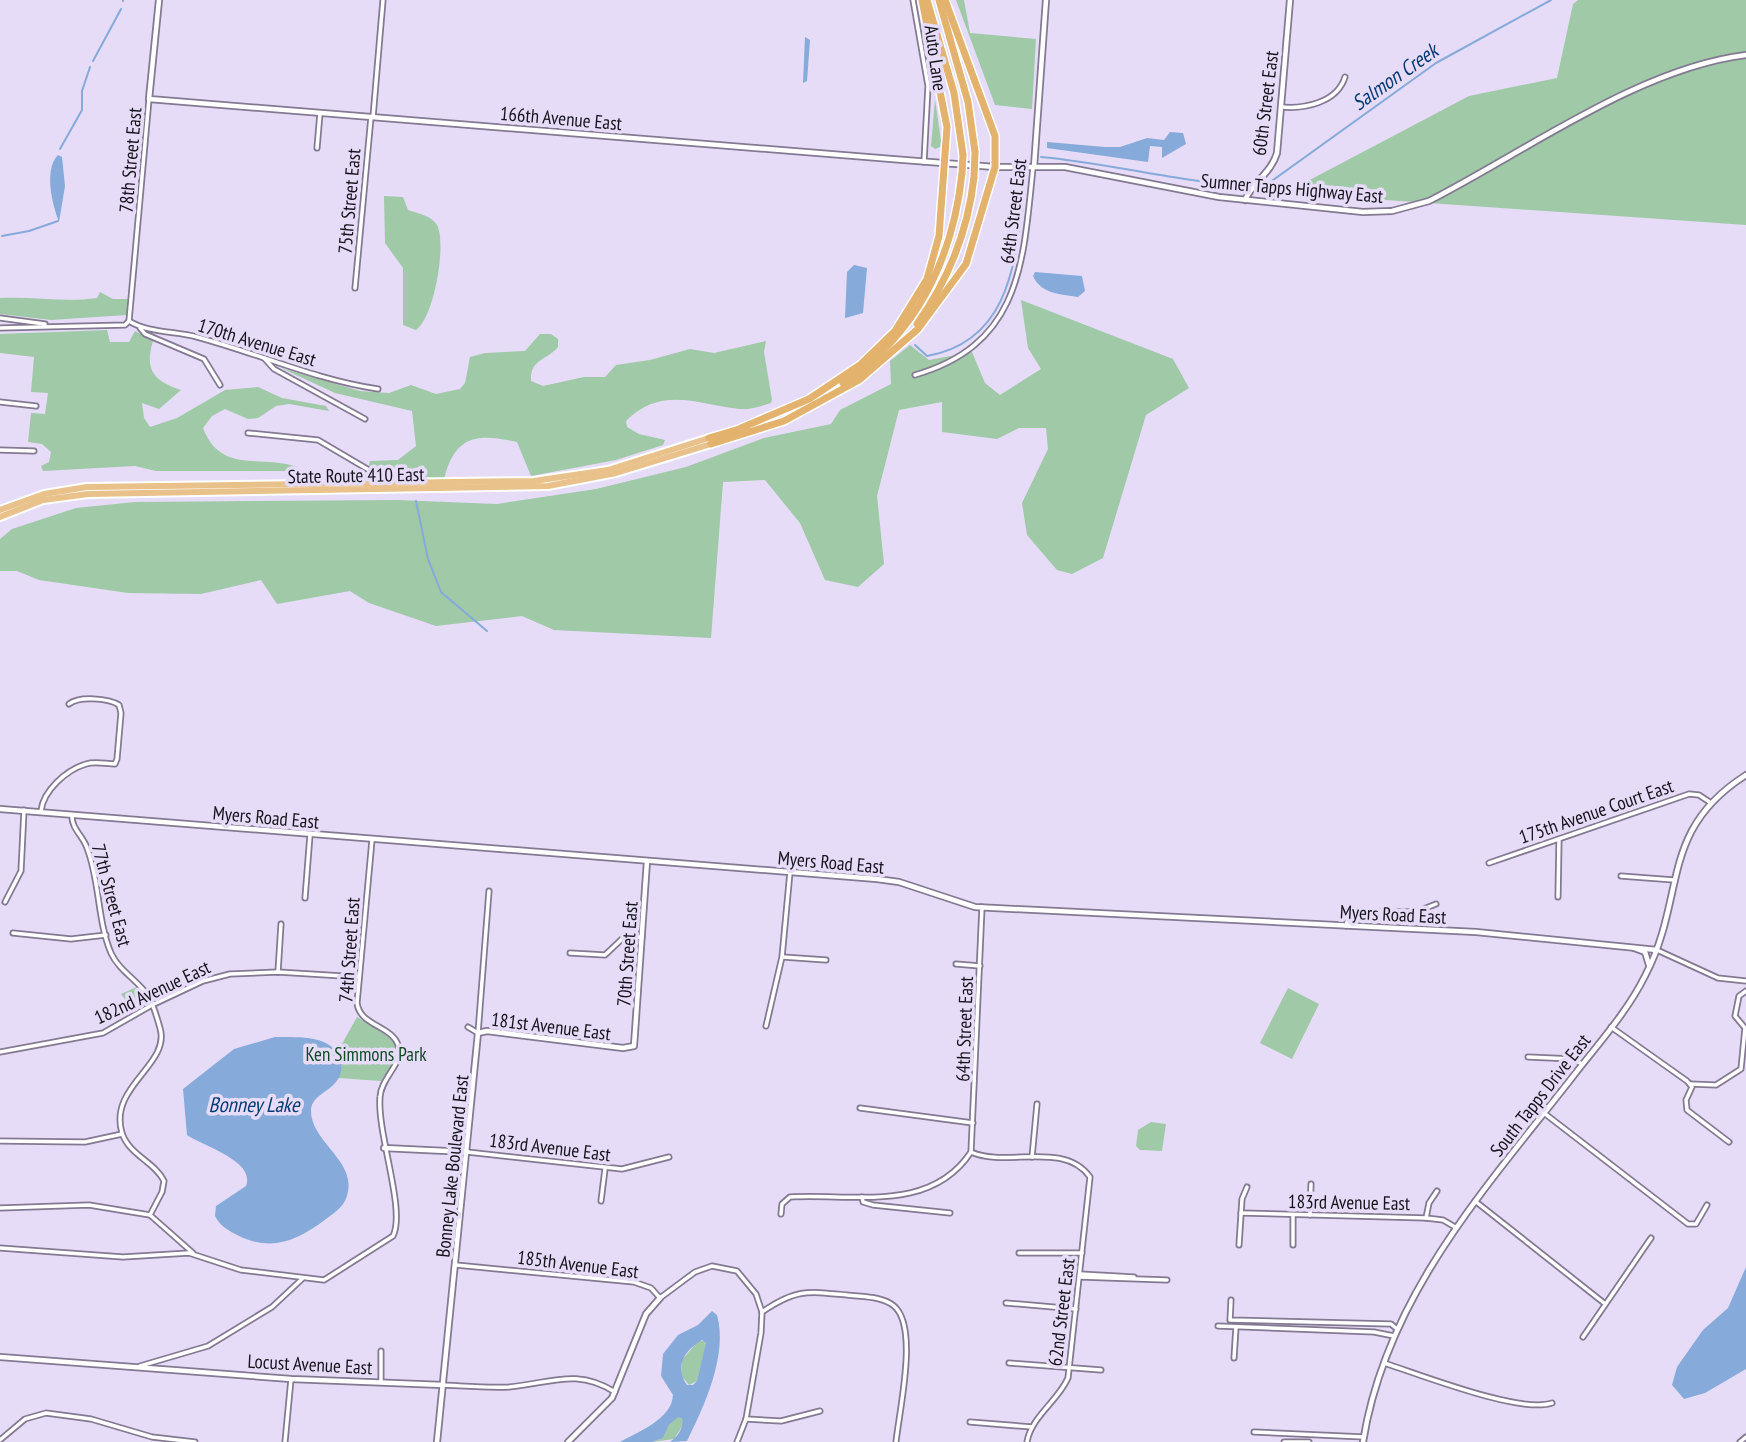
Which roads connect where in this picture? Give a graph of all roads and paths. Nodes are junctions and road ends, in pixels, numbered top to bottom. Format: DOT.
graph roads {
  1 [pos="159,0"];
  2 [pos="383,0"];
  3 [pos="913,0"];
  4 [pos="925,0"];
  5 [pos="939,0"];
  6 [pos="945,0"];
  7 [pos="1046,0"];
  8 [pos="1290,0"];
  9 [pos="1746,55"];
  10 [pos="1345,77"];
  11 [pos="149,99"];
  12 [pos="1281,107"];
  13 [pos="320,113"];
  14 [pos="372,117"];
  15 [pos="317,148"];
  16 [pos="924,162"];
  17 [pos="945,163"];
  18 [pos="971,165"];
  19 [pos="995,167"];
  20 [pos="1034,167"];
  21 [pos="1245,200"];
  22 [pos="355,288"];
  23 [pos="0,318"];
  24 [pos="129,321"];
  25 [pos="51,326"];
  26 [pos="139,326"];
  27 [pos="0,328"];
  28 [pos="898,346"];
  29 [pos="262,356"];
  30 [pos="915,375"];
  31 [pos="220,385"];
  32 [pos="378,389"];
  33 [pos="0,402"];
  34 [pos="36,406"];
  35 [pos="365,419"];
  36 [pos="741,428"];
  37 [pos="248,433"];
  38 [pos="710,441"];
  39 [pos="0,450"];
  40 [pos="34,451"];
  41 [pos="374,472"];
  42 [pos="346,484"];
  43 [pos="391,484"];
  44 [pos="0,510"];
  45 [pos="0,517"];
  46 [pos="69,704"];
  47 [pos="1746,775"];
  48 [pos="1711,803"];
  49 [pos="0,809"];
  50 [pos="24,810"];
  51 [pos="41,811"];
  52 [pos="72,814"];
  53 [pos="310,835"];
  54 [pos="1559,839"];
  55 [pos="372,840"];
  56 [pos="647,861"];
  57 [pos="1489,863"];
  58 [pos="790,872"];
  59 [pos="1622,876"];
  60 [pos="1674,880"];
  61 [pos="489,891"];
  62 [pos="305,898"];
  63 [pos="1558,898"];
  64 [pos="5,902"];
  65 [pos="1436,904"];
  66 [pos="982,907"];
  67 [pos="281,924"];
  68 [pos="1346,926"];
  69 [pos="13,933"];
  70 [pos="106,935"];
  71 [pos="642,937"];
  72 [pos="1626,945"];
  73 [pos="1657,950"];
  74 [pos="570,953"];
  75 [pos="782,957"];
  76 [pos="826,960"];
  77 [pos="956,964"];
  78 [pos="980,966"];
  79 [pos="1650,967"];
  80 [pos="278,972"];
  81 [pos="359,977"];
  82 [pos="1746,981"];
  83 [pos="1746,991"];
  84 [pos="152,1004"];
  85 [pos="766,1026"];
  86 [pos="468,1027"];
  87 [pos="1611,1027"];
  88 [pos="478,1034"];
  89 [pos="632,1047"];
  90 [pos="0,1052"];
  91 [pos="1528,1057"];
  92 [pos="1582,1064"];
  93 [pos="1690,1084"];
  94 [pos="1037,1104"];
  95 [pos="860,1108"];
  96 [pos="1544,1113"];
  97 [pos="974,1123"];
  98 [pos="122,1134"];
  99 [pos="0,1141"];
  100 [pos="1729,1142"];
  101 [pos="384,1148"];
  102 [pos="467,1152"];
  103 [pos="971,1153"];
  104 [pos="669,1157"];
  105 [pos="1032,1157"];
  106 [pos="605,1168"];
  107 [pos="1311,1184"];
  108 [pos="1247,1187"];
  109 [pos="1437,1191"];
  110 [pos="862,1197"];
  111 [pos="601,1201"];
  112 [pos="1475,1201"];
  113 [pos="1707,1205"];
  114 [pos="0,1208"];
  115 [pos="950,1213"];
  116 [pos="1241,1213"];
  117 [pos="781,1214"];
  118 [pos="150,1215"];
  119 [pos="1293,1215"];
  120 [pos="1310,1215"];
  121 [pos="1426,1218"];
  122 [pos="1455,1227"];
  123 [pos="1651,1238"];
  124 [pos="1239,1245"];
  125 [pos="1293,1245"];
  126 [pos="0,1248"];
  127 [pos="1019,1253"];
  128 [pos="1082,1253"];
  129 [pos="194,1254"];
  130 [pos="456,1265"];
  131 [pos="1080,1275"];
  132 [pos="302,1279"];
  133 [pos="660,1298"];
  134 [pos="1231,1300"];
  135 [pos="1006,1303"];
  136 [pos="1604,1303"];
  137 [pos="1076,1309"];
  138 [pos="762,1312"];
  139 [pos="1218,1326"];
  140 [pos="1237,1328"];
  141 [pos="1397,1329"];
  142 [pos="1394,1336"];
  143 [pos="1583,1337"];
  144 [pos="381,1351"];
  145 [pos="0,1356"];
  146 [pos="1234,1358"];
  147 [pos="1009,1363"];
  148 [pos="1384,1363"];
  149 [pos="140,1366"];
  150 [pos="1070,1367"];
  151 [pos="1101,1370"];
  152 [pos="291,1379"];
  153 [pos="381,1382"];
  154 [pos="443,1385"];
  155 [pos="615,1392"];
  156 [pos="1552,1403"];
  157 [pos="820,1411"];
  158 [pos="746,1419"];
  159 [pos="970,1422"];
  160 [pos="1032,1427"];
  161 [pos="1254,1432"];
  162 [pos="1746,1437"];
  163 [pos="1364,1439"];
  164 [pos="0,1440"];
  165 [pos="195,1442"];
  166 [pos="285,1442"];
  167 [pos="437,1442"];
  168 [pos="568,1442"];
  169 [pos="737,1442"];
  170 [pos="896,1442"];
  171 [pos="1027,1442"];
  172 [pos="1284,1442"];
  173 [pos="1309,1442"];
  174 [pos="1740,1442"];
  1 -- 11 [label="street, 78th Street East"];
  2 -- 14 [label="street, 75th Street East"];
  3 -- 16 [label="street, Auto Lane"];
  4 -- 17 [label="highway"];
  4 -- 36 [label="highway, bridge"];
  5 -- 28 [label="highway, bridge"];
  6 -- 19 [label="highway"];
  7 -- 20 [label="street, 64th Street East"];
  8 -- 12 [label="street, 60th Street East"];
  9 -- 21 [label="street, Sumner Tapps Highway East"];
  10 -- 12 [label="street"];
  11 -- 13 [label="street, 166th Avenue East"];
  11 -- 24 [label="street, 78th Street East"];
  12 -- 21 [label="street, 60th Street East"];
  13 -- 14 [label="street, 166th Avenue East"];
  13 -- 15 [label="street"];
  14 -- 16 [label="street, 166th Avenue East"];
  14 -- 22 [label="street, 75th Street East"];
  16 -- 17 [label="street, 166th Avenue East"];
  17 -- 18 [label="street, 166th Avenue East"];
  17 -- 36 [label="highway"];
  18 -- 19 [label="street, Sumner Tapps Highway East"];
  19 -- 20 [label="street, Sumner Tapps Highway East"];
  19 -- 28 [label="highway"];
  20 -- 21 [label="street, Sumner Tapps Highway East"];
  20 -- 30 [label="street, 64th Street East"];
  23 -- 25 [label="street"];
  24 -- 25 [label="street"];
  24 -- 26 [label="street, 170th Avenue East"];
  25 -- 27 [label="street"];
  26 -- 29 [label="street, 170th Avenue East"];
  26 -- 31 [label="street"];
  28 -- 38 [label="highway"];
  29 -- 32 [label="street, 170th Avenue East"];
  29 -- 35 [label="street"];
  33 -- 34 [label="street"];
  36 -- 38 [label="highway"];
  37 -- 41 [label="street"];
  38 -- 43 [label="highway, State Route 410 East"];
  38 -- 45 [label="highway, State Route 410 East"];
  39 -- 40 [label="street"];
  41 -- 42 [label="street"];
  41 -- 43 [label="street"];
  42 -- 43 [label="highway, State Route 410 East"];
  42 -- 44 [label="highway, State Route 410 East"];
  46 -- 51 [label="street"];
  47 -- 48 [label="street, South Tapps Drive East"];
  48 -- 54 [label="street, 175th Avenue Court East"];
  48 -- 60 [label="street, South Tapps Drive East"];
  49 -- 50 [label="street, Myers Road East"];
  50 -- 51 [label="street, Myers Road East"];
  50 -- 64 [label="street"];
  51 -- 52 [label="street, Myers Road East"];
  52 -- 53 [label="street, Myers Road East"];
  52 -- 70 [label="street, 77th Street East"];
  53 -- 55 [label="street, Myers Road East"];
  53 -- 62 [label="street"];
  54 -- 57 [label="street, 175th Avenue Court East"];
  54 -- 63 [label="street"];
  55 -- 56 [label="street, Myers Road East"];
  55 -- 81 [label="street, 74th Street East"];
  56 -- 58 [label="street, Myers Road East"];
  56 -- 71 [label="street, 70th Street East"];
  58 -- 66 [label="street, Myers Road East"];
  58 -- 75 [label="street"];
  59 -- 60 [label="street"];
  60 -- 73 [label="street, South Tapps Drive East"];
  61 -- 88 [label="street, Bonney Lake Boulevard East"];
  65 -- 68 [label="street"];
  66 -- 68 [label="street, Myers Road East"];
  66 -- 78 [label="street, 64th Street East"];
  67 -- 80 [label="street"];
  68 -- 72 [label="street, Myers Road East"];
  69 -- 70 [label="street"];
  70 -- 84 [label="street, 77th Street East"];
  71 -- 74 [label="street"];
  71 -- 89 [label="street, 70th Street East"];
  72 -- 73 [label="street, Myers Road East"];
  72 -- 79 [label="street"];
  73 -- 79 [label="street, South Tapps Drive East"];
  73 -- 82 [label="street"];
  75 -- 76 [label="street"];
  75 -- 85 [label="street"];
  77 -- 78 [label="street"];
  78 -- 97 [label="street, 64th Street East"];
  79 -- 87 [label="street, South Tapps Drive East"];
  80 -- 81 [label="street, 182nd Avenue East"];
  80 -- 84 [label="street, 182nd Avenue East"];
  81 -- 101 [label="street, 74th Street East"];
  83 -- 93 [label="street"];
  84 -- 90 [label="street, 182nd Avenue East"];
  84 -- 98 [label="street, 77th Street East"];
  86 -- 88 [label="street, 181st Avenue East"];
  87 -- 92 [label="street, South Tapps Drive East"];
  87 -- 93 [label="street"];
  88 -- 89 [label="street, 181st Avenue East"];
  88 -- 102 [label="street, Bonney Lake Boulevard East"];
  91 -- 92 [label="street"];
  92 -- 96 [label="street, South Tapps Drive East"];
  93 -- 100 [label="street"];
  94 -- 105 [label="street"];
  95 -- 97 [label="street"];
  96 -- 112 [label="street, South Tapps Drive East"];
  96 -- 113 [label="street"];
  97 -- 103 [label="street, 64th Street East"];
  98 -- 99 [label="street"];
  98 -- 118 [label="street"];
  101 -- 102 [label="street, 183rd Avenue East"];
  101 -- 132 [label="street, 74th Street East"];
  102 -- 106 [label="street, 183rd Avenue East"];
  102 -- 130 [label="street, Bonney Lake Boulevard East"];
  103 -- 105 [label="street"];
  103 -- 110 [label="street"];
  104 -- 106 [label="street, 183rd Avenue East"];
  105 -- 128 [label="street, 62nd Street East"];
  106 -- 111 [label="street"];
  107 -- 120 [label="street"];
  108 -- 116 [label="street"];
  109 -- 121 [label="street"];
  110 -- 115 [label="street"];
  110 -- 117 [label="street"];
  112 -- 122 [label="street, South Tapps Drive East"];
  112 -- 136 [label="street"];
  114 -- 118 [label="street"];
  116 -- 119 [label="street, 183rd Avenue East"];
  116 -- 124 [label="street"];
  118 -- 129 [label="street"];
  119 -- 120 [label="street, 183rd Avenue East"];
  119 -- 125 [label="street"];
  120 -- 121 [label="street, 183rd Avenue East"];
  121 -- 122 [label="street, 183rd Avenue East"];
  122 -- 141 [label="street, South Tapps Drive East"];
  123 -- 136 [label="street"];
  126 -- 129 [label="street"];
  127 -- 128 [label="street"];
  128 -- 131 [label="street, 62nd Street East"];
  129 -- 132 [label="street"];
  130 -- 133 [label="street, 185th Avenue East"];
  130 -- 154 [label="street, Bonney Lake Boulevard East"];
  131 -- 131 [label="street"];
  131 -- 137 [label="street, 62nd Street East"];
  132 -- 149 [label="street"];
  133 -- 138 [label="street, 185th Avenue East"];
  133 -- 155 [label="street"];
  134 -- 141 [label="street"];
  135 -- 137 [label="street"];
  136 -- 143 [label="street"];
  137 -- 150 [label="street, 62nd Street East"];
  138 -- 158 [label="street"];
  138 -- 170 [label="street"];
  139 -- 140 [label="street"];
  140 -- 142 [label="street"];
  140 -- 146 [label="street"];
  141 -- 142 [label="street, South Tapps Drive East"];
  142 -- 148 [label="street, South Tapps Drive East"];
  144 -- 153 [label="street"];
  145 -- 149 [label="street, Locust Avenue East"];
  147 -- 150 [label="street"];
  148 -- 156 [label="street"];
  148 -- 163 [label="street, South Tapps Drive East"];
  149 -- 152 [label="street, Locust Avenue East"];
  150 -- 151 [label="street"];
  150 -- 160 [label="street, 62nd Street East"];
  152 -- 153 [label="street, Locust Avenue East"];
  152 -- 166 [label="street"];
  153 -- 154 [label="street, Locust Avenue East"];
  154 -- 155 [label="street, Locust Avenue East"];
  154 -- 167 [label="street, Bonney Lake Boulevard East"];
  155 -- 168 [label="street"];
  157 -- 158 [label="street"];
  158 -- 169 [label="street"];
  159 -- 160 [label="street"];
  160 -- 171 [label="street, 62nd Street East"];
  161 -- 163 [label="street"];
  162 -- 174 [label="street"];
  164 -- 165 [label="street"];
  172 -- 173 [label="street"];
}
